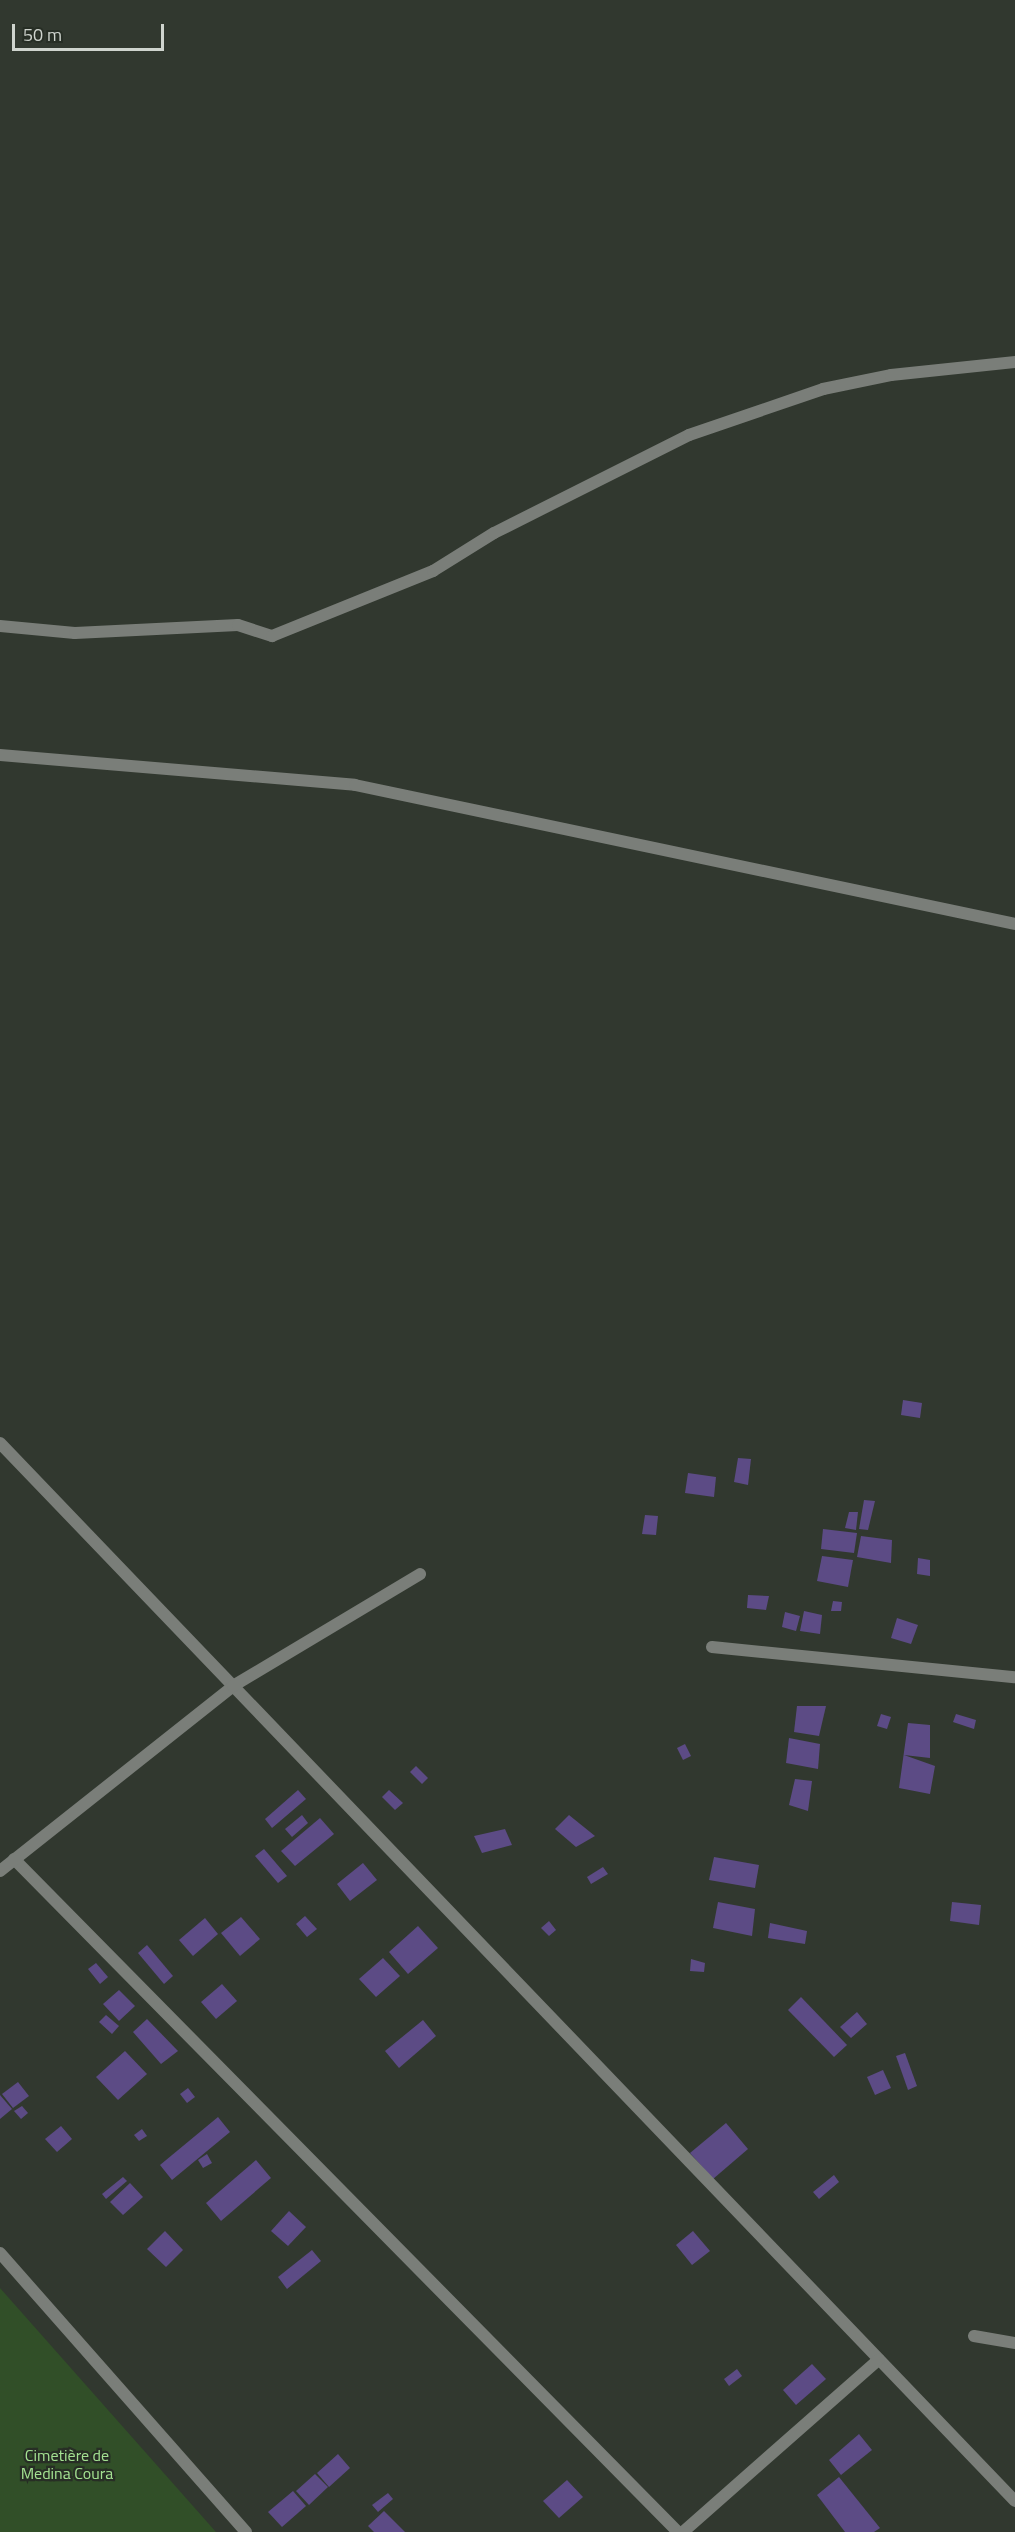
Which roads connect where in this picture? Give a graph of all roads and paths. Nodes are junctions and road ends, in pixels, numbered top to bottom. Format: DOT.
graph roads {
  1 [pos="1015,362"];
  2 [pos="0,626"];
  3 [pos="0,755"];
  4 [pos="1015,924"];
  5 [pos="0,1443"];
  6 [pos="420,1574"];
  7 [pos="712,1647"];
  8 [pos="1015,1677"];
  9 [pos="232,1686"];
  10 [pos="14,1859"];
  11 [pos="0,1871"];
  12 [pos="0,2253"];
  13 [pos="974,2336"];
  14 [pos="1015,2343"];
  15 [pos="879,2359"];
  16 [pos="1015,2501"];
  17 [pos="246,2532"];
  18 [pos="678,2532"];
  19 [pos="683,2532"];
  1 -- 2 [label="street"];
  3 -- 4 [label="street"];
  5 -- 9 [label="street"];
  6 -- 9 [label="street"];
  7 -- 8 [label="street"];
  9 -- 10 [label="street"];
  9 -- 15 [label="street"];
  10 -- 11 [label="street"];
  10 -- 18 [label="street"];
  12 -- 17 [label="street"];
  13 -- 14 [label="street"];
  15 -- 16 [label="street"];
  15 -- 19 [label="street"];
}
